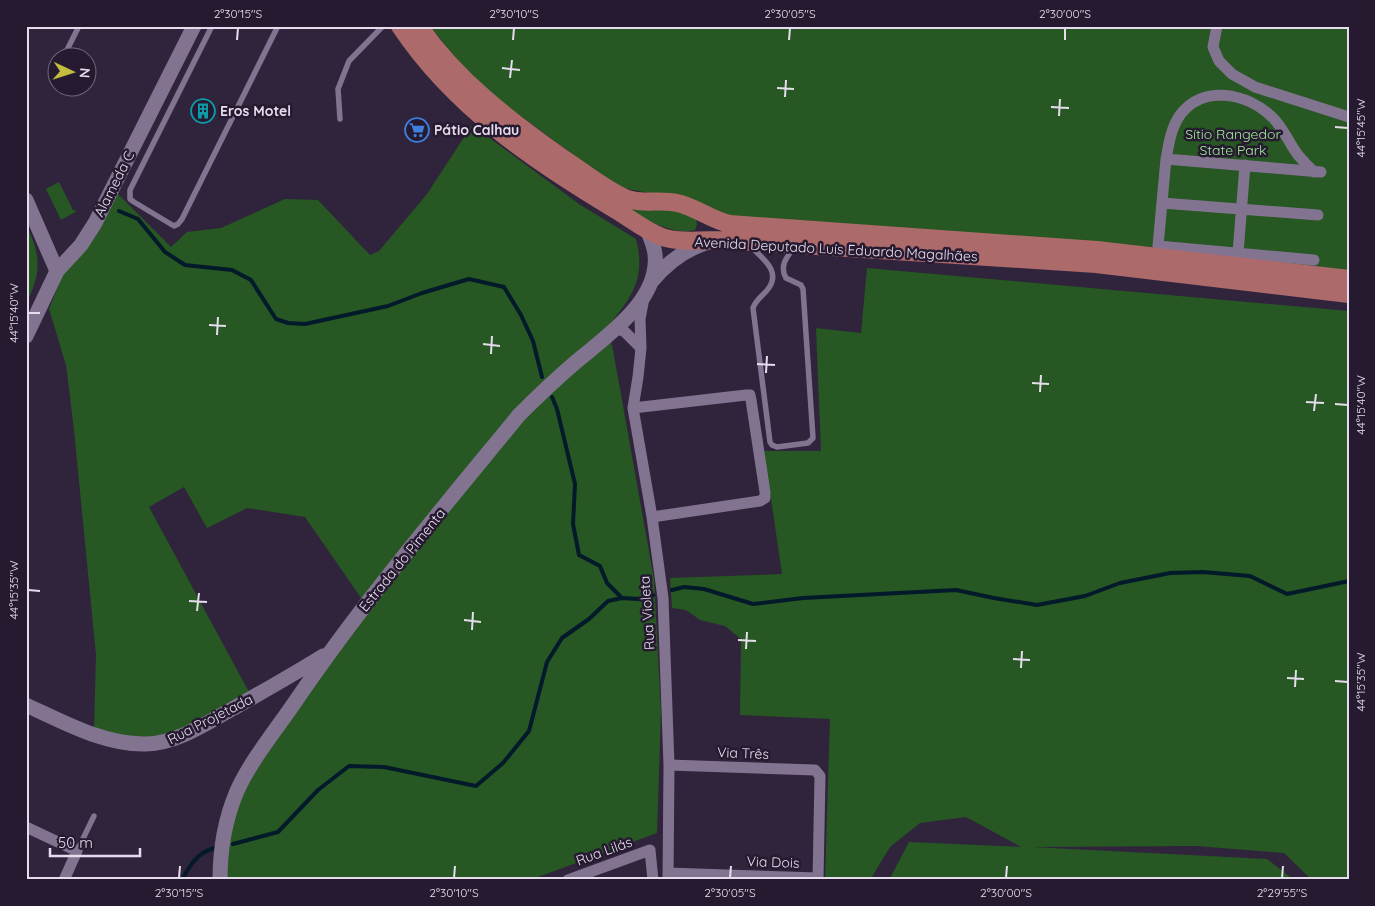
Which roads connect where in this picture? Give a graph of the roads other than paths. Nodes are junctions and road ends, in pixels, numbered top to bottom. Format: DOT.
graph roads {
  1 [pos="79,26"];
  2 [pos="194,26"];
  3 [pos="212,26"];
  4 [pos="278,26"];
  5 [pos="383,26"];
  6 [pos="400,26"];
  7 [pos="419,26"];
  8 [pos="1216,26"];
  9 [pos="68,48"];
  10 [pos="1349,117"];
  11 [pos="340,119"];
  12 [pos="1166,159"];
  13 [pos="1245,166"];
  14 [pos="26,200"];
  15 [pos="1162,203"];
  16 [pos="1241,210"];
  17 [pos="698,211"];
  18 [pos="1318,215"];
  19 [pos="646,229"];
  20 [pos="687,240"];
  21 [pos="716,240"];
  22 [pos="745,241"];
  23 [pos="796,244"];
  24 [pos="1238,253"];
  25 [pos="1314,260"];
  26 [pos="57,271"];
  27 [pos="1349,279"];
  28 [pos="651,282"];
  29 [pos="1349,294"];
  30 [pos="644,296"];
  31 [pos="616,328"];
  32 [pos="26,336"];
  33 [pos="641,348"];
  34 [pos="633,408"];
  35 [pos="652,518"];
  36 [pos="328,652"];
  37 [pos="288,678"];
  38 [pos="298,697"];
  39 [pos="26,705"];
  40 [pos="669,765"];
  41 [pos="94,816"];
  42 [pos="26,827"];
  43 [pos="77,852"];
  44 [pos="668,876"];
  45 [pos="818,879"];
  46 [pos="64,880"];
  47 [pos="220,880"];
  48 [pos="568,880"];
  49 [pos="653,880"];
  1 -- 9 [label="lane"];
  2 -- 26 [label="main road, Alameda C"];
  3 -- 4 [label="lane"];
  5 -- 11 [label="lane"];
  6 -- 19 [label="main road, Avenida Deputado Luís Eduardo Magalhães"];
  7 -- 17 [label="main road, Avenida Deputado Luís Eduardo Magalhães"];
  8 -- 10 [label="street"];
  12 -- 13 [label="street"];
  12 -- 13 [label="street"];
  12 -- 15 [label="street"];
  13 -- 16 [label="street"];
  14 -- 26 [label="main road"];
  15 -- 16 [label="street"];
  15 -- 24 [label="street"];
  16 -- 18 [label="street"];
  16 -- 24 [label="street"];
  17 -- 20 [label="main road"];
  17 -- 27 [label="main road, Avenida Deputado Luís Eduardo Magalhães"];
  19 -- 20 [label="main road, Avenida Deputado Luís Eduardo Magalhães"];
  19 -- 28 [label="main road, Estrada do Pimenta"];
  20 -- 21 [label="main road, Avenida Deputado Luís Eduardo Magalhães"];
  21 -- 22 [label="main road, Avenida Deputado Luís Eduardo Magalhães"];
  21 -- 28 [label="main road, Estrada do Pimenta"];
  22 -- 23 [label="main road, Avenida Deputado Luís Eduardo Magalhães"];
  22 -- 23 [label="lane"];
  23 -- 29 [label="main road, Avenida Deputado Luís Eduardo Magalhães"];
  24 -- 25 [label="street"];
  26 -- 32 [label="main road, Alameda C"];
  28 -- 30 [label="main road, Estrada do Pimenta"];
  30 -- 31 [label="main road, Estrada do Pimenta"];
  30 -- 33 [label="street, Rua Violeta"];
  31 -- 33 [label="street"];
  31 -- 36 [label="main road, Estrada do Pimenta"];
  33 -- 34 [label="street, Rua Violeta"];
  34 -- 35 [label="street, Rua Violeta"];
  34 -- 35 [label="street"];
  35 -- 40 [label="street, Rua Violeta"];
  36 -- 37 [label="main road, Rua Projetada"];
  36 -- 38 [label="main road, Estrada do Pimenta"];
  37 -- 38 [label="main road"];
  37 -- 39 [label="main road, Rua Projetada"];
  38 -- 47 [label="main road, Estrada do Pimenta"];
  40 -- 44 [label="street, Rua Violeta"];
  40 -- 45 [label="street, Via Três"];
  41 -- 43 [label="lane"];
  42 -- 43 [label="street"];
  43 -- 46 [label="street"];
  44 -- 45 [label="street, Via Dois"];
  48 -- 49 [label="street, Rua Lilás"];
}
